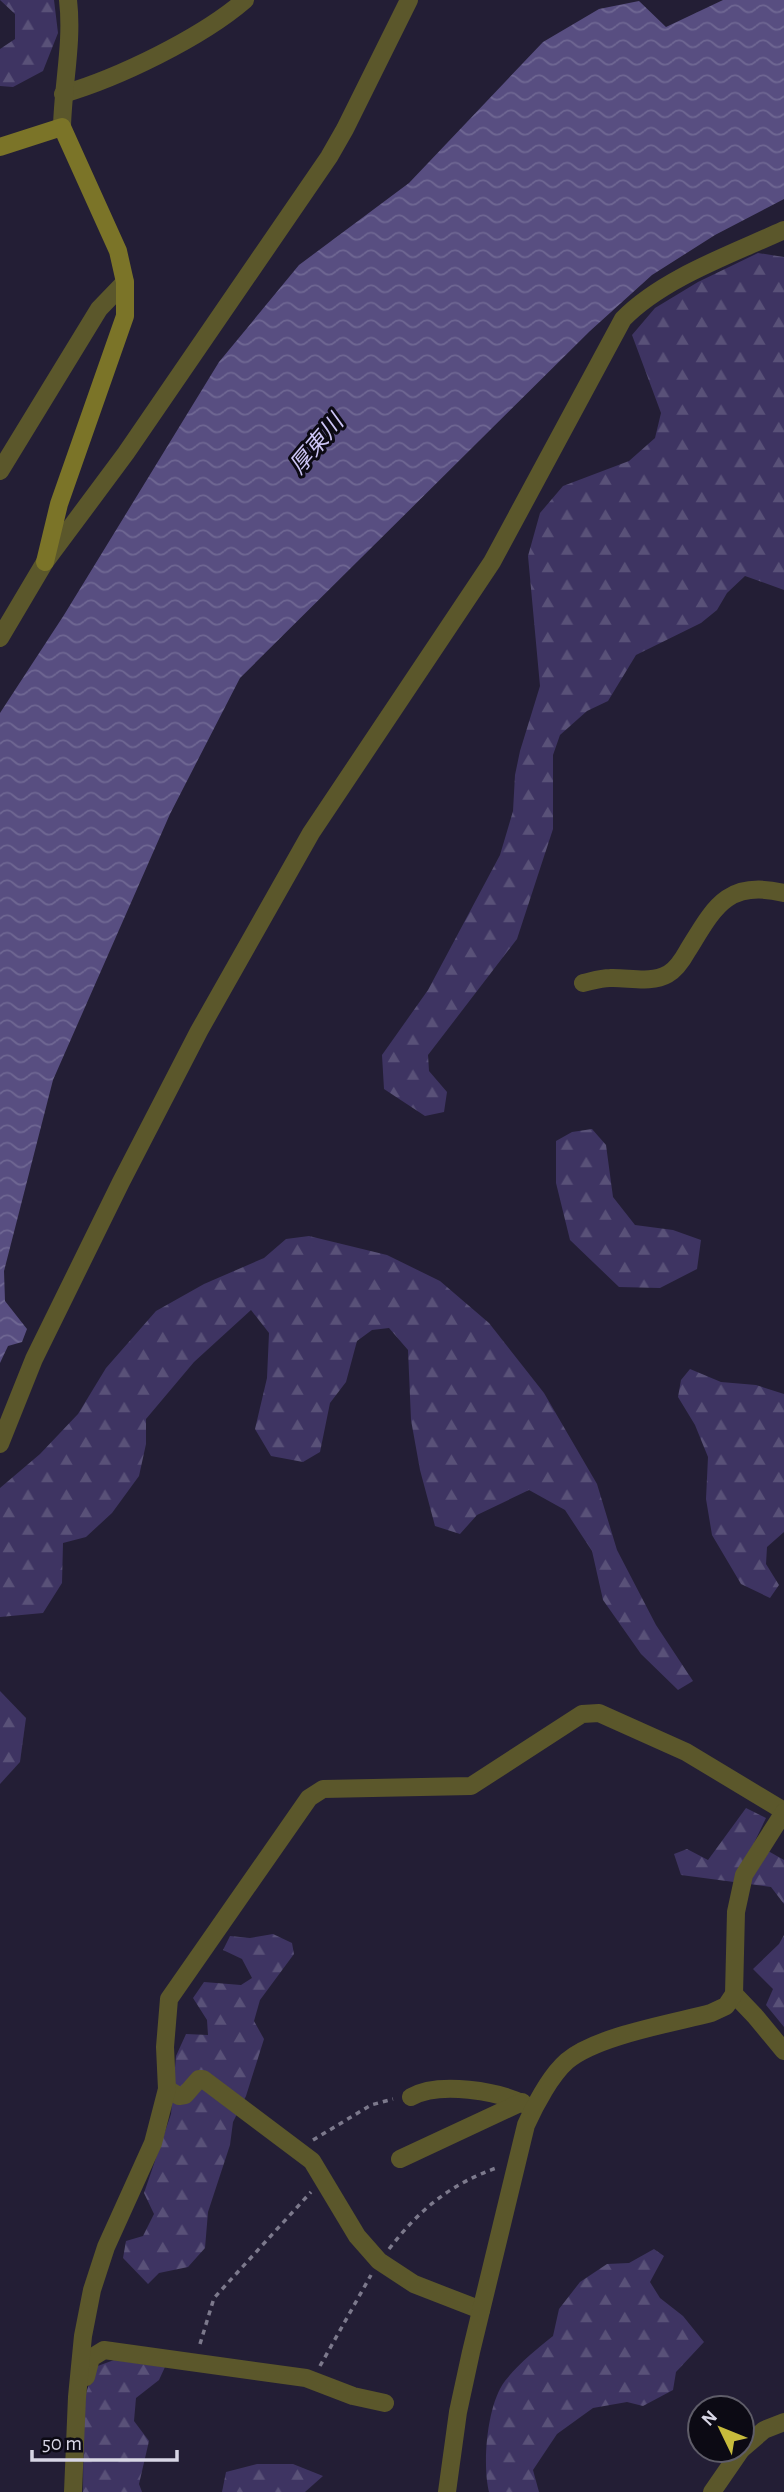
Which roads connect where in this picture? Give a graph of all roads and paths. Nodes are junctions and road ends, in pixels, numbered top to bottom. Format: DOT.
graph roads {
  1 [pos="68,0"];
  2 [pos="245,0"];
  3 [pos="409,0"];
  4 [pos="63,94"];
  5 [pos="62,127"];
  6 [pos="0,147"];
  7 [pos="784,230"];
  8 [pos="125,282"];
  9 [pos="0,471"];
  10 [pos="45,562"];
  11 [pos="0,638"];
  12 [pos="784,893"];
  13 [pos="583,983"];
  14 [pos="0,1444"];
  15 [pos="784,1811"];
  16 [pos="734,1994"];
  17 [pos="784,2051"];
  18 [pos="167,2089"];
  19 [pos="411,2097"];
  20 [pos="527,2105"];
  21 [pos="295,2148"];
  22 [pos="400,2159"];
  23 [pos="324,2181"];
  24 [pos="481,2310"];
  25 [pos="194,2363"];
  26 [pos="78,2383"];
  27 [pos="384,2403"];
  28 [pos="784,2422"];
  29 [pos="756,2437"];
  30 [pos="731,2464"];
  31 [pos="73,2492"];
  32 [pos="447,2492"];
  33 [pos="712,2492"];
  1 -- 4 [label="street"];
  2 -- 4 [label="street"];
  3 -- 10 [label="street"];
  4 -- 5 [label="street"];
  5 -- 6 [label="street"];
  5 -- 8 [label="street"];
  7 -- 14 [label="street"];
  8 -- 9 [label="street"];
  8 -- 10 [label="street"];
  10 -- 11 [label="street"];
  12 -- 13 [label="street"];
  15 -- 16 [label="street"];
  15 -- 18 [label="street"];
  16 -- 17 [label="street"];
  16 -- 20 [label="street"];
  18 -- 21 [label="street"];
  18 -- 26 [label="street"];
  19 -- 20 [label="street"];
  19 -- 21 [label="path"];
  20 -- 22 [label="street"];
  20 -- 24 [label="street"];
  21 -- 23 [label="street"];
  23 -- 24 [label="street"];
  23 -- 25 [label="path"];
  24 -- 32 [label="street"];
  25 -- 26 [label="street"];
  25 -- 27 [label="street"];
  26 -- 31 [label="street"];
  28 -- 29 [label="street"];
  30 -- 33 [label="street"];
}
